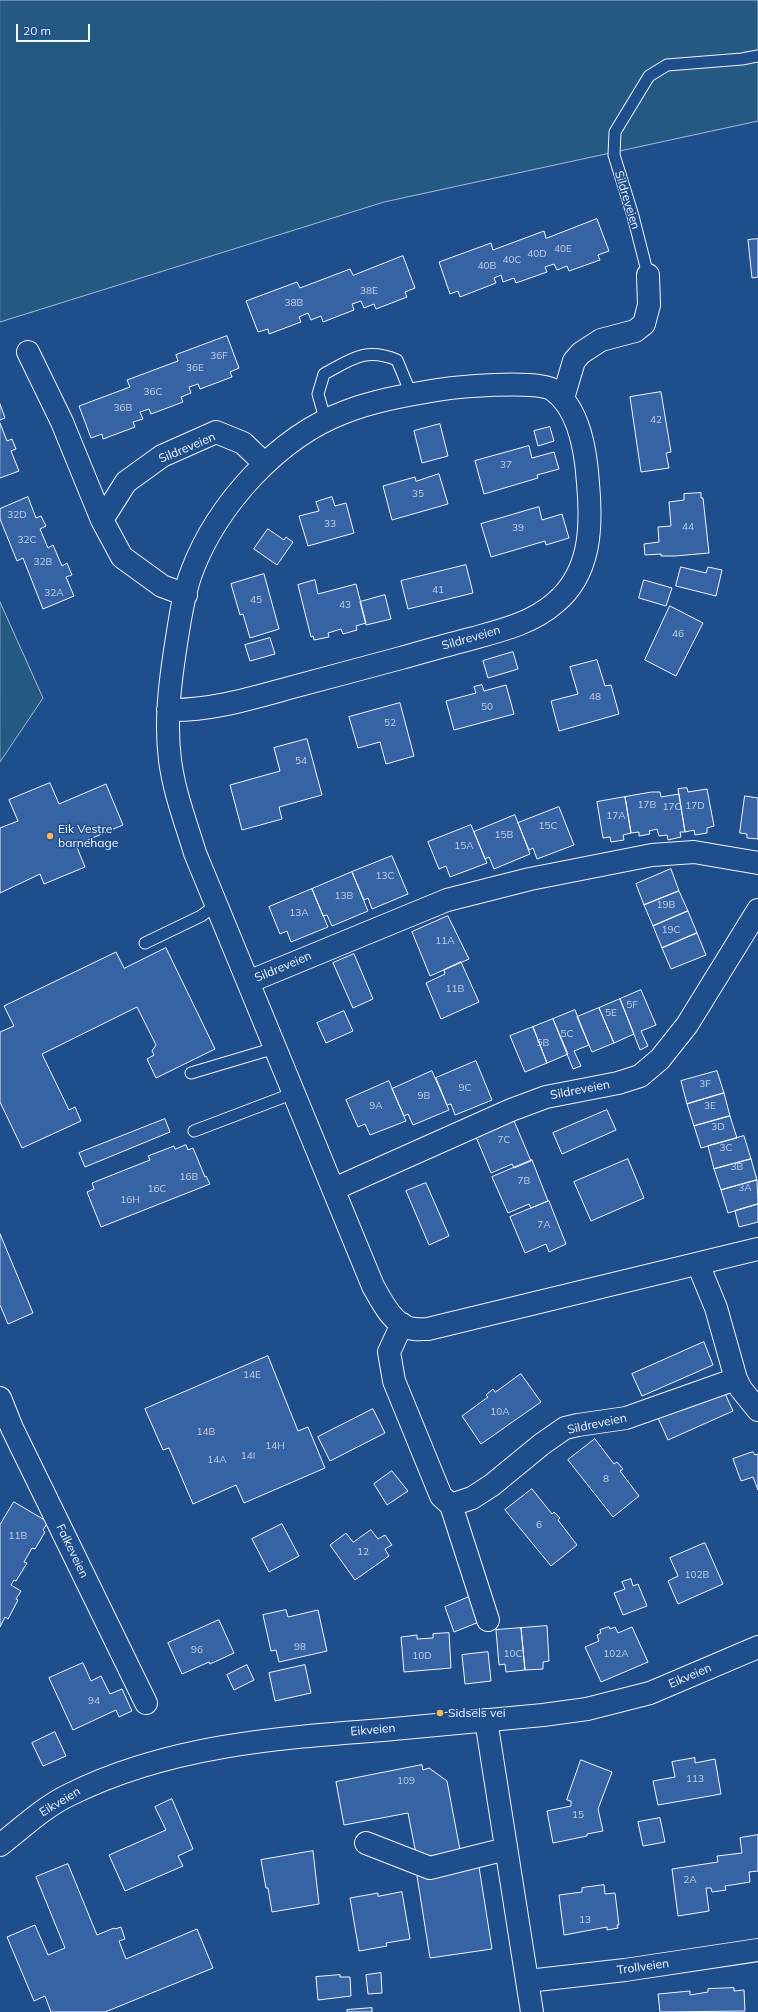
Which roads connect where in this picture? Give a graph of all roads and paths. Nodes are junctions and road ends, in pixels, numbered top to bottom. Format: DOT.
graph roads {
  1 [pos="758,56"];
  2 [pos="648,275"];
  3 [pos="28,352"];
  4 [pos="411,394"];
  5 [pos="563,398"];
  6 [pos="326,422"];
  7 [pos="264,464"];
  8 [pos="102,520"];
  9 [pos="186,595"];
  10 [pos="168,710"];
  11 [pos="758,863"];
  12 [pos="216,905"];
  13 [pos="758,910"];
  14 [pos="144,943"];
  15 [pos="248,982"];
  16 [pos="275,1048"];
  17 [pos="191,1073"];
  18 [pos="294,1093"];
  19 [pos="194,1131"];
  20 [pos="334,1189"];
  21 [pos="758,1249"];
  22 [pos="698,1264"];
  23 [pos="402,1324"];
  24 [pos="736,1379"];
  25 [pos="0,1398"];
  26 [pos="758,1410"];
  27 [pos="451,1505"];
  28 [pos="488,1620"];
  29 [pos="758,1647"];
  30 [pos="146,1703"];
  31 [pos="486,1720"];
  32 [pos="366,1843"];
  33 [pos="0,1845"];
  34 [pos="506,1849"];
  35 [pos="758,1950"];
  36 [pos="528,1981"];
  37 [pos="532,2012"];
  1 -- 2 [label="lane, Sildreveien"];
  2 -- 5 [label="street, Sildreveien"];
  3 -- 8 [label="street"];
  4 -- 5 [label="street, Sildreveien"];
  4 -- 6 [label="street, Sildreveien"];
  4 -- 6 [label="lane"];
  5 -- 10 [label="street, Sildreveien"];
  6 -- 7 [label="street, Sildreveien"];
  7 -- 8 [label="street, Sildreveien"];
  7 -- 9 [label="street, Sildreveien"];
  8 -- 9 [label="street"];
  9 -- 10 [label="street, Sildreveien"];
  10 -- 12 [label="street, Sildreveien"];
  11 -- 15 [label="street, Sildreveien"];
  12 -- 14 [label="lane"];
  12 -- 15 [label="street, Sildreveien"];
  13 -- 20 [label="street, Sildreveien"];
  15 -- 16 [label="street, Sildreveien"];
  16 -- 17 [label="lane"];
  16 -- 18 [label="street, Sildreveien"];
  18 -- 19 [label="lane"];
  18 -- 20 [label="street, Sildreveien"];
  20 -- 23 [label="street, Sildreveien"];
  21 -- 22 [label="street, Sildreveien"];
  22 -- 23 [label="street, Sildreveien"];
  22 -- 24 [label="street"];
  23 -- 27 [label="street"];
  24 -- 26 [label="street"];
  24 -- 27 [label="street, Sildreveien"];
  25 -- 30 [label="street, Falkeveien"];
  27 -- 28 [label="street"];
  29 -- 31 [label="street, Eikveien"];
  31 -- 33 [label="street, Eikveien"];
  31 -- 34 [label="street"];
  32 -- 34 [label="street"];
  34 -- 36 [label="street"];
  35 -- 36 [label="street, Trollveien"];
  36 -- 37 [label="street"];
}
